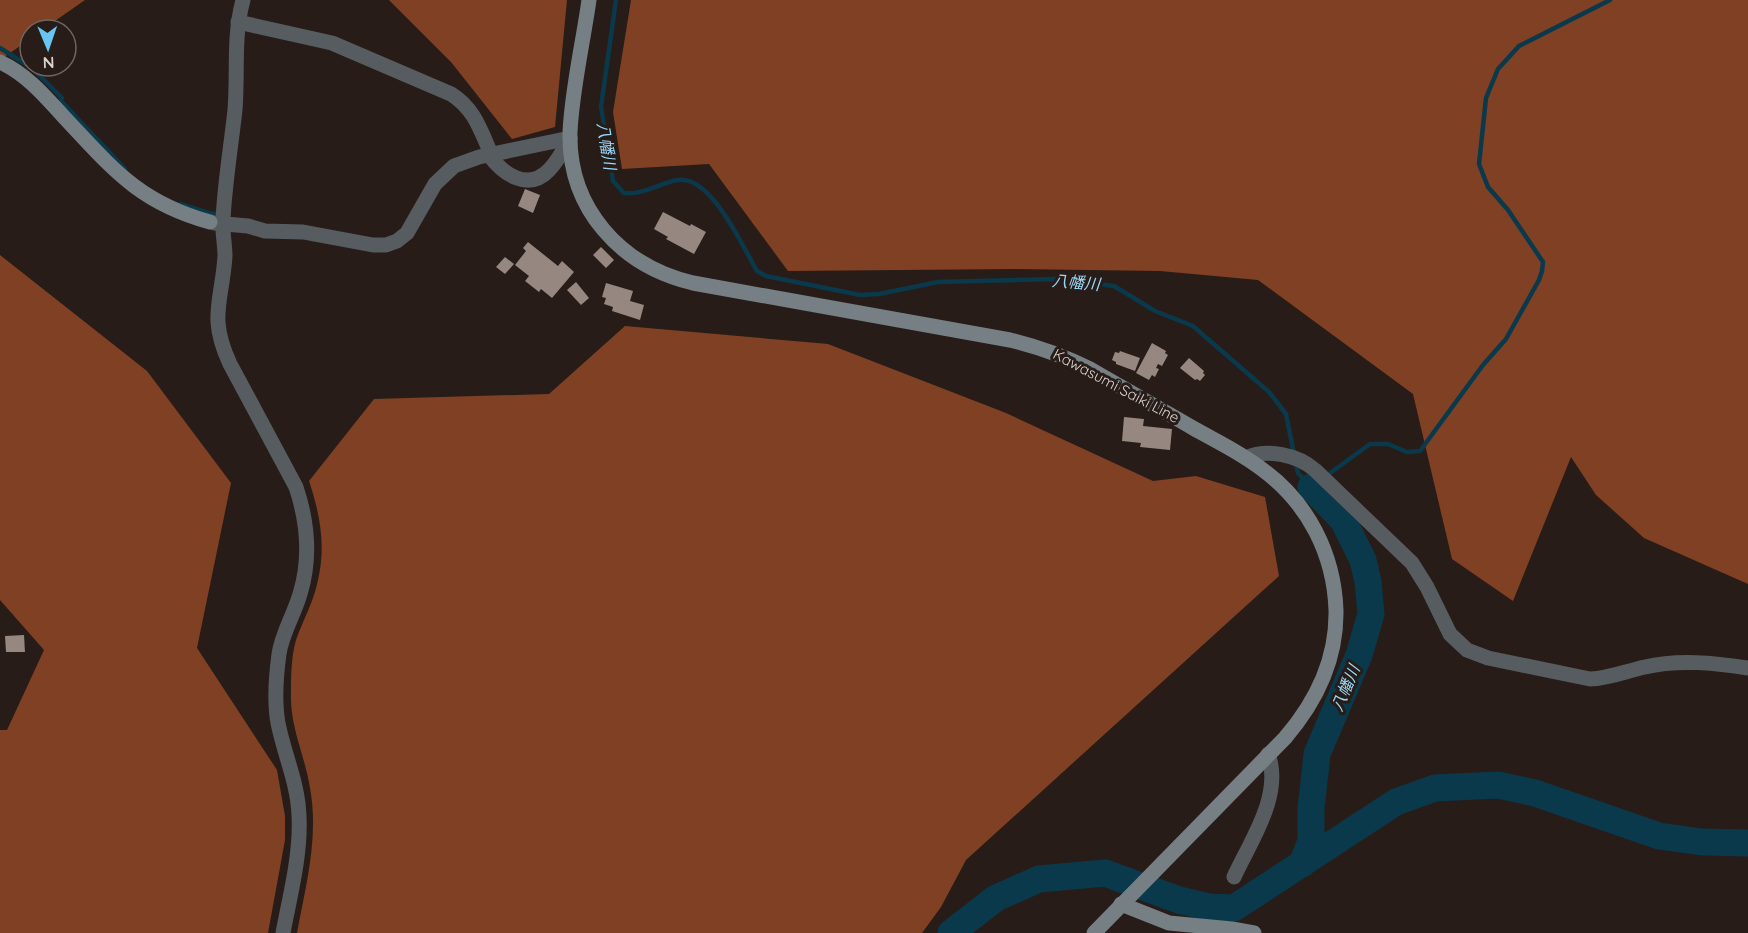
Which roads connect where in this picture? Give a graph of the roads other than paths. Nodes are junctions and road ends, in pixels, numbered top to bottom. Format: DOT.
graph roads {
  1 [pos="243,0"];
  2 [pos="589,0"];
  3 [pos="238,22"];
  4 [pos="0,62"];
  5 [pos="570,138"];
  6 [pos="490,154"];
  7 [pos="216,223"];
  8 [pos="1246,458"];
  9 [pos="1748,668"];
  10 [pos="1268,754"];
  11 [pos="1234,877"];
  12 [pos="1122,903"];
  13 [pos="283,933"];
  14 [pos="1094,933"];
  15 [pos="1254,933"];
  1 -- 3 [label="street"];
  2 -- 5 [label="main road, Kawasumi Saiki Line"];
  3 -- 6 [label="street"];
  3 -- 7 [label="street"];
  4 -- 7 [label="main road"];
  5 -- 6 [label="street"];
  5 -- 6 [label="street"];
  5 -- 8 [label="main road, Kawasumi Saiki Line"];
  6 -- 7 [label="street"];
  7 -- 13 [label="street"];
  8 -- 9 [label="street"];
  8 -- 10 [label="main road, Kawasumi Saiki Line"];
  10 -- 11 [label="street"];
  10 -- 12 [label="main road, Kawasumi Saiki Line"];
  12 -- 14 [label="main road, Kawasumi Saiki Line"];
  12 -- 15 [label="main road"];
}
